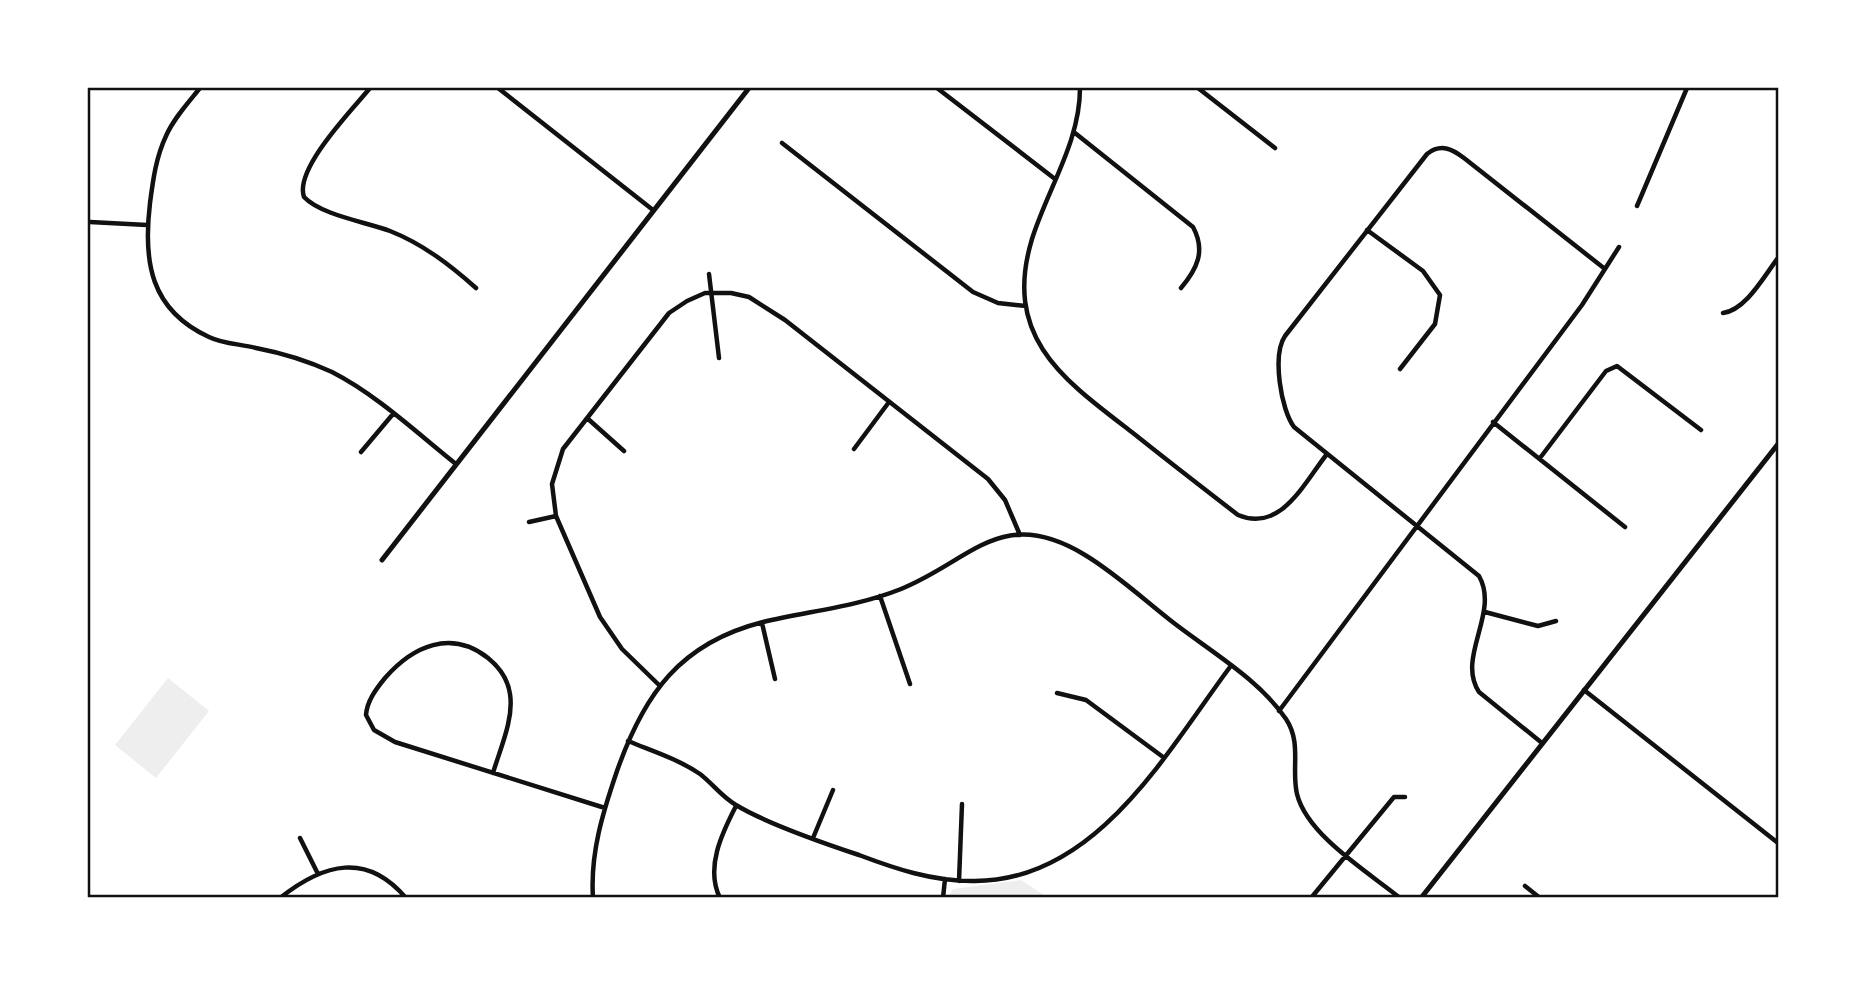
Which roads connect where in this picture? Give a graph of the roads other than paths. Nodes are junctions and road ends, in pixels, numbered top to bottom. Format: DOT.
graph roads {
  1 [pos="200,88"];
  2 [pos="370,88"];
  3 [pos="498,88"];
  4 [pos="747,88"];
  5 [pos="937,88"];
  6 [pos="1080,88"];
  7 [pos="1198,88"];
  8 [pos="1687,88"];
  9 [pos="1074,132"];
  10 [pos="782,143"];
  11 [pos="1275,148"];
  12 [pos="1055,179"];
  13 [pos="1637,206"];
  14 [pos="653,210"];
  15 [pos="90,222"];
  16 [pos="147,225"];
  17 [pos="1367,230"];
  18 [pos="1619,247"];
  19 [pos="1779,258"];
  20 [pos="1605,269"];
  21 [pos="709,274"];
  22 [pos="476,288"];
  23 [pos="1181,288"];
  24 [pos="711,293"];
  25 [pos="1026,306"];
  26 [pos="1723,313"];
  27 [pos="719,358"];
  28 [pos="1400,369"];
  29 [pos="889,402"];
  30 [pos="393,414"];
  31 [pos="587,418"];
  32 [pos="1493,422"];
  33 [pos="1701,430"];
  34 [pos="1779,444"];
  35 [pos="854,449"];
  36 [pos="624,451"];
  37 [pos="361,452"];
  38 [pos="1327,454"];
  39 [pos="1540,458"];
  40 [pos="456,464"];
  41 [pos="556,516"];
  42 [pos="528,522"];
  43 [pos="1416,523"];
  44 [pos="1625,527"];
  45 [pos="1020,535"];
  46 [pos="382,560"];
  47 [pos="880,596"];
  48 [pos="1485,612"];
  49 [pos="1556,621"];
  50 [pos="762,622"];
  51 [pos="1230,667"];
  52 [pos="775,679"];
  53 [pos="910,684"];
  54 [pos="659,686"];
  55 [pos="1584,690"];
  56 [pos="1057,693"];
  57 [pos="1279,711"];
  58 [pos="628,741"];
  59 [pos="1542,743"];
  60 [pos="1163,757"];
  61 [pos="493,773"];
  62 [pos="833,790"];
  63 [pos="1405,797"];
  64 [pos="962,804"];
  65 [pos="736,806"];
  66 [pos="606,808"];
  67 [pos="300,838"];
  68 [pos="814,838"];
  69 [pos="1779,843"];
  70 [pos="1345,852"];
  71 [pos="318,874"];
  72 [pos="945,879"];
  73 [pos="959,881"];
  74 [pos="1525,886"];
  75 [pos="281,898"];
  76 [pos="406,898"];
  77 [pos="593,898"];
  78 [pos="720,898"];
  79 [pos="943,898"];
  80 [pos="1311,898"];
  81 [pos="1400,898"];
  82 [pos="1421,898"];
  83 [pos="1540,898"];
  1 -- 16 [label="street"];
  2 -- 22 [label="street"];
  3 -- 14 [label="street"];
  4 -- 14 [label="street"];
  5 -- 12 [label="street"];
  6 -- 9 [label="street"];
  7 -- 11 [label="street"];
  8 -- 13 [label="street"];
  9 -- 12 [label="street"];
  9 -- 23 [label="street"];
  10 -- 25 [label="street"];
  12 -- 25 [label="street"];
  14 -- 40 [label="street"];
  15 -- 16 [label="street"];
  16 -- 30 [label="street"];
  17 -- 20 [label="street"];
  17 -- 28 [label="street"];
  17 -- 38 [label="street"];
  18 -- 20 [label="street"];
  19 -- 26 [label="street"];
  20 -- 32 [label="street"];
  21 -- 24 [label="street"];
  24 -- 27 [label="street"];
  24 -- 29 [label="street"];
  24 -- 31 [label="street"];
  25 -- 38 [label="street"];
  29 -- 35 [label="street"];
  29 -- 45 [label="street"];
  30 -- 37 [label="street"];
  30 -- 40 [label="street"];
  31 -- 36 [label="street"];
  31 -- 41 [label="street"];
  32 -- 39 [label="street"];
  32 -- 43 [label="street"];
  33 -- 39 [label="street"];
  34 -- 55 [label="street"];
  38 -- 43 [label="street"];
  39 -- 44 [label="street"];
  40 -- 46 [label="street"];
  41 -- 42 [label="street"];
  41 -- 54 [label="street"];
  43 -- 48 [label="street"];
  43 -- 57 [label="street"];
  45 -- 47 [label="street"];
  45 -- 51 [label="street"];
  47 -- 50 [label="street"];
  47 -- 53 [label="street"];
  48 -- 49 [label="street"];
  48 -- 59 [label="street"];
  50 -- 52 [label="street"];
  50 -- 54 [label="street"];
  51 -- 57 [label="street"];
  51 -- 60 [label="street"];
  54 -- 58 [label="street"];
  55 -- 59 [label="street"];
  55 -- 69 [label="street"];
  56 -- 60 [label="street"];
  57 -- 70 [label="street"];
  58 -- 65 [label="street"];
  58 -- 66 [label="street"];
  59 -- 82 [label="street"];
  60 -- 73 [label="street"];
  61 -- 61 [label="street"];
  61 -- 66 [label="street"];
  62 -- 68 [label="street"];
  63 -- 70 [label="street"];
  64 -- 73 [label="street"];
  65 -- 68 [label="street"];
  65 -- 78 [label="street"];
  66 -- 77 [label="street"];
  67 -- 71 [label="street"];
  68 -- 72 [label="street"];
  70 -- 80 [label="street"];
  70 -- 81 [label="street"];
  71 -- 75 [label="street"];
  71 -- 76 [label="street"];
  72 -- 73 [label="street"];
  72 -- 79 [label="street"];
  74 -- 83 [label="street"];
}
